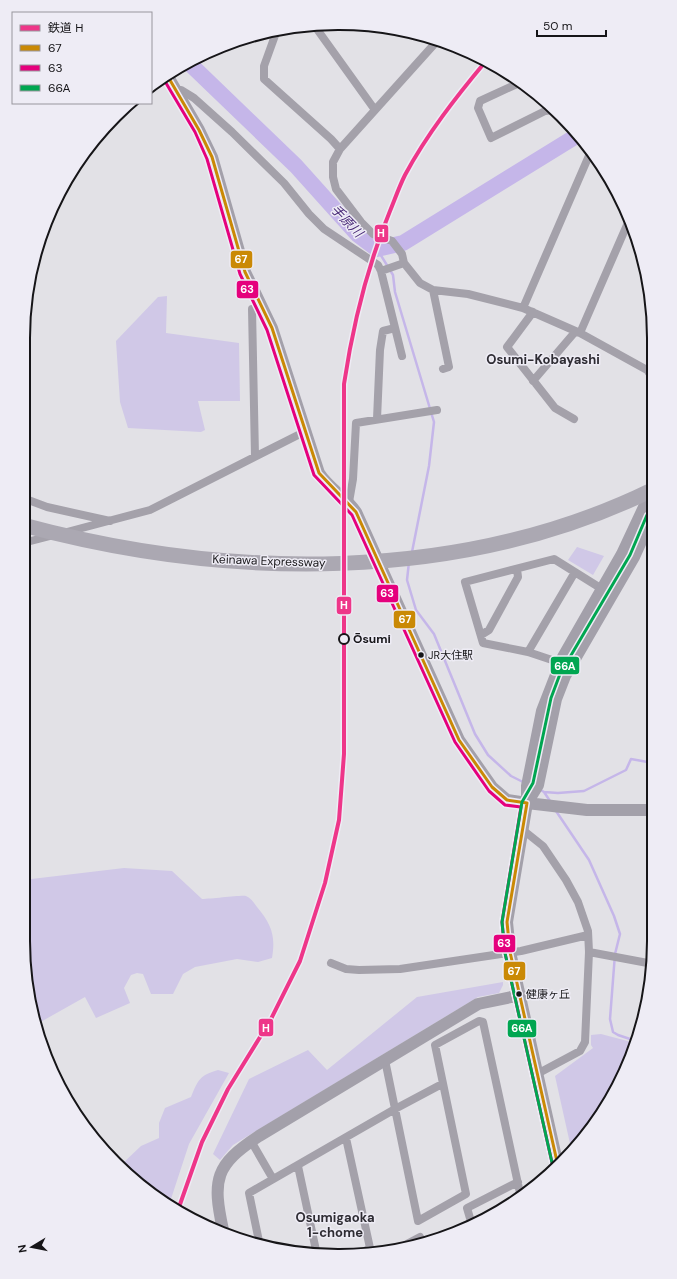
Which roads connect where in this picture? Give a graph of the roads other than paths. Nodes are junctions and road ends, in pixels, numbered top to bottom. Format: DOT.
graph roads {
  1 [pos="318,31"];
  2 [pos="275,37"];
  3 [pos="434,45"];
  4 [pos="170,80"];
  5 [pos="514,85"];
  6 [pos="175,91"];
  7 [pos="375,110"];
  8 [pos="546,111"];
  9 [pos="340,149"];
  10 [pos="588,158"];
  11 [pos="626,226"];
  12 [pos="404,262"];
  13 [pos="383,270"];
  14 [pos="433,290"];
  15 [pos="523,308"];
  16 [pos="252,309"];
  17 [pos="533,312"];
  18 [pos="395,328"];
  19 [pos="577,333"];
  20 [pos="402,356"];
  21 [pos="443,369"];
  22 [pos="647,370"];
  23 [pos="533,381"];
  24 [pos="437,410"];
  25 [pos="378,419"];
  26 [pos="574,419"];
  27 [pos="306,431"];
  28 [pos="255,456"];
  29 [pos="647,492"];
  30 [pos="30,500"];
  31 [pos="647,501"];
  32 [pos="350,502"];
  33 [pos="111,521"];
  34 [pos="30,527"];
  35 [pos="647,528"];
  36 [pos="30,541"];
  37 [pos="517,569"];
  38 [pos="575,572"];
  39 [pos="602,589"];
  40 [pos="481,635"];
  41 [pos="528,652"];
  42 [pos="561,663"];
  43 [pos="536,768"];
  44 [pos="529,797"];
  45 [pos="647,810"];
  46 [pos="523,830"];
  47 [pos="588,935"];
  48 [pos="510,952"];
  49 [pos="589,952"];
  50 [pos="331,963"];
  51 [pos="646,963"];
  52 [pos="521,995"];
  53 [pos="385,1060"];
  54 [pos="537,1074"];
  55 [pos="442,1084"];
  56 [pos="394,1109"];
  57 [pos="346,1138"];
  58 [pos="251,1141"];
  59 [pos="557,1159"];
  60 [pos="298,1166"];
  61 [pos="272,1179"];
  62 [pos="518,1182"];
  63 [pos="519,1190"];
  64 [pos="470,1219"];
  65 [pos="217,1220"];
  66 [pos="258,1238"];
  67 [pos="370,1247"];
  68 [pos="315,1248"];
  1 -- 7 [label="street"];
  2 -- 9 [label="street"];
  3 -- 7 [label="street"];
  4 -- 6 [label="street"];
  5 -- 8 [label="street"];
  6 -- 13 [label="street"];
  6 -- 27 [label="street"];
  7 -- 9 [label="street"];
  9 -- 12 [label="street"];
  10 -- 15 [label="street"];
  11 -- 19 [label="street"];
  12 -- 13 [label="street"];
  12 -- 14 [label="street"];
  13 -- 18 [label="street"];
  14 -- 15 [label="street"];
  14 -- 21 [label="street"];
  15 -- 17 [label="street"];
  16 -- 28 [label="street"];
  17 -- 19 [label="street"];
  17 -- 23 [label="street"];
  18 -- 20 [label="street"];
  18 -- 25 [label="street"];
  19 -- 22 [label="street"];
  19 -- 23 [label="street"];
  23 -- 26 [label="street"];
  24 -- 25 [label="street"];
  25 -- 32 [label="street"];
  27 -- 28 [label="street"];
  27 -- 32 [label="street"];
  28 -- 33 [label="street"];
  29 -- 34 [label="highway, Keinawa Expressway, bridge"];
  30 -- 33 [label="street"];
  31 -- 39 [label="street"];
  32 -- 44 [label="street"];
  33 -- 36 [label="street"];
  35 -- 43 [label="street"];
  37 -- 38 [label="street"];
  37 -- 40 [label="street"];
  37 -- 40 [label="street"];
  38 -- 39 [label="street"];
  38 -- 41 [label="street"];
  39 -- 42 [label="street"];
  40 -- 41 [label="street"];
  41 -- 42 [label="street"];
  42 -- 43 [label="street"];
  43 -- 44 [label="street"];
  44 -- 45 [label="street"];
  44 -- 46 [label="street"];
  46 -- 47 [label="street"];
  46 -- 48 [label="street"];
  47 -- 48 [label="street"];
  47 -- 49 [label="street"];
  48 -- 50 [label="street"];
  48 -- 52 [label="street"];
  49 -- 51 [label="street"];
  49 -- 54 [label="street"];
  52 -- 53 [label="street"];
  52 -- 54 [label="street"];
  53 -- 56 [label="street"];
  53 -- 58 [label="street"];
  54 -- 59 [label="street"];
  55 -- 56 [label="street"];
  55 -- 56 [label="street"];
  55 -- 62 [label="street"];
  56 -- 57 [label="street"];
  57 -- 60 [label="street"];
  57 -- 67 [label="street"];
  58 -- 61 [label="street"];
  58 -- 65 [label="street"];
  60 -- 61 [label="street"];
  60 -- 68 [label="street"];
  61 -- 66 [label="street"];
  62 -- 63 [label="street"];
  62 -- 64 [label="street"];
}
